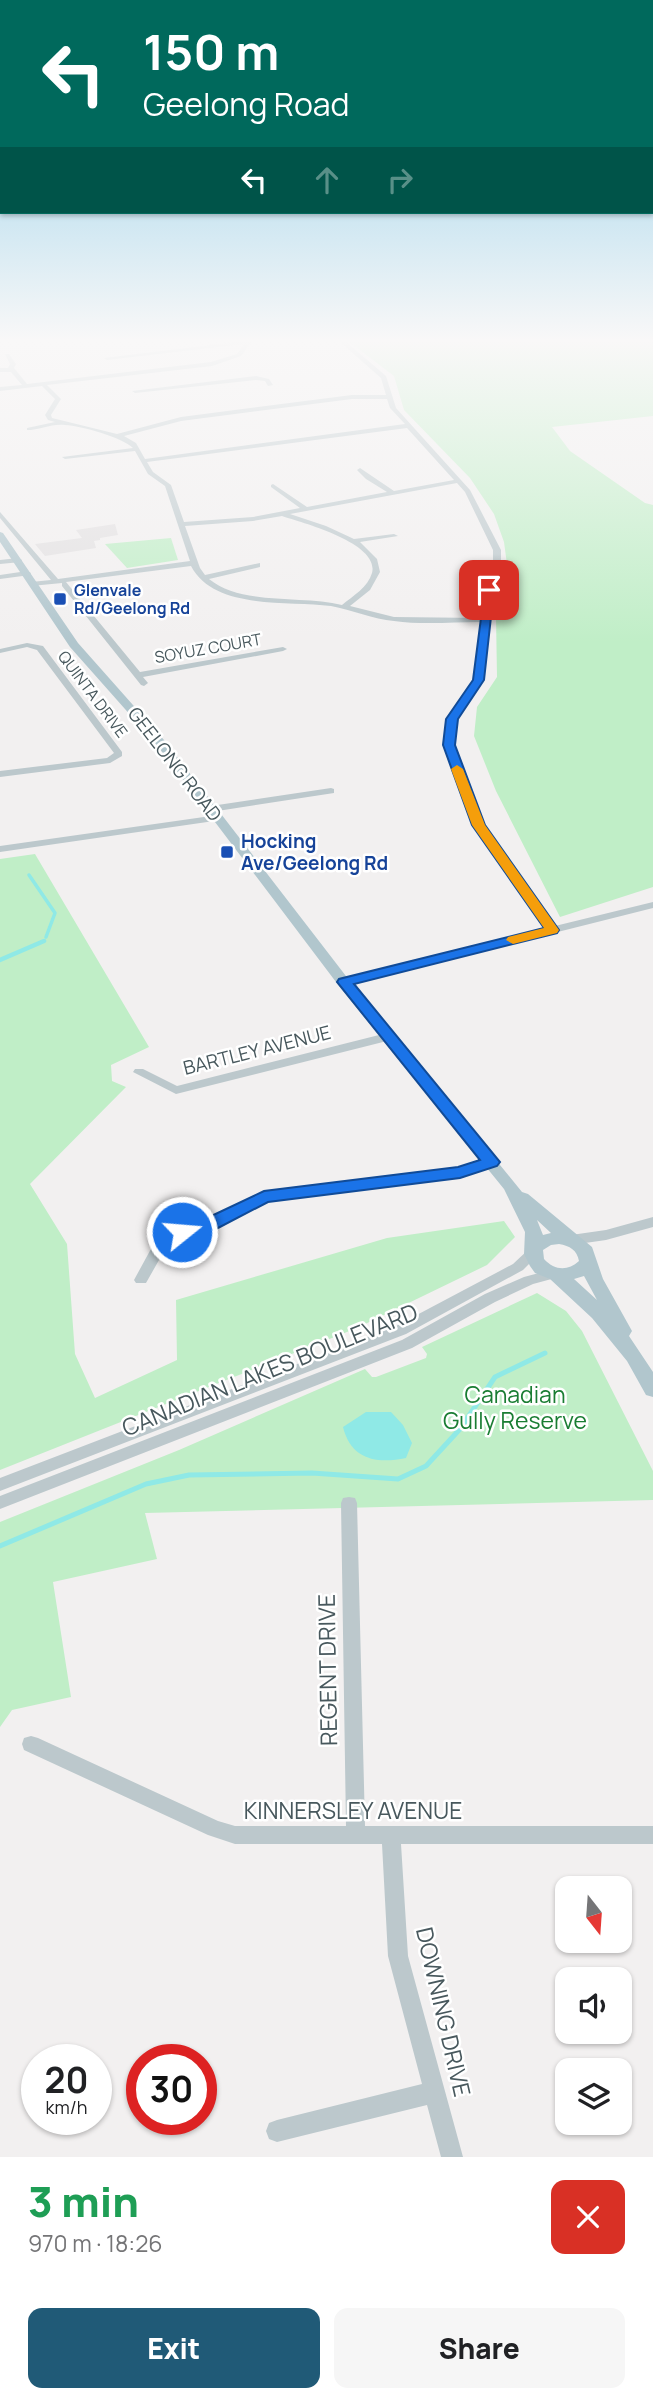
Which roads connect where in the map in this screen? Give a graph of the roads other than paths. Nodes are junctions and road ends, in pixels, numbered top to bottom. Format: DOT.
graph roads {
  1 [pos="131,442"];
  2 [pos="289,442"];
  3 [pos="422,442"];
  4 [pos="137,449"];
  5 [pos="65,457"];
  6 [pos="144,461"];
  7 [pos="360,470"];
  8 [pos="459,481"];
  9 [pos="273,486"];
  10 [pos="393,493"];
  11 [pos="306,509"];
  12 [pos="283,513"];
  13 [pos="0,514"];
  14 [pos="182,524"];
  15 [pos="0,535"];
  16 [pos="394,536"];
  17 [pos="355,541"];
  18 [pos="18,560"];
  19 [pos="0,562"];
  20 [pos="194,562"];
  21 [pos="257,565"];
  22 [pos="27,573"];
  23 [pos="0,577"];
  24 [pos="203,578"];
  25 [pos="60,583"];
  26 [pos="35,586"];
  27 [pos="344,607"];
  28 [pos="486,620"];
  29 [pos="283,649"];
  30 [pos="0,651"];
  31 [pos="141,679"];
  32 [pos="0,774"];
  33 [pos="331,791"];
  34 [pos="215,813"];
  35 [pos="1,847"];
  36 [pos="651,908"];
  37 [pos="552,930"];
  38 [pos="344,982"];
  39 [pos="387,1037"];
  40 [pos="139,1072"];
  41 [pos="491,1162"];
  42 [pos="511,1187"];
  43 [pos="653,1222"];
  44 [pos="621,1231"];
  45 [pos="570,1240"];
  46 [pos="534,1251"];
  47 [pos="588,1259"];
  48 [pos="555,1274"];
  49 [pos="141,1280"];
  50 [pos="627,1343"];
  51 [pos="653,1390"];
  52 [pos="0,1485"];
  53 [pos="0,1503"];
  54 [pos="349,1503"];
  55 [pos="31,1744"];
  56 [pos="653,1835"];
  57 [pos="356,1836"];
  58 [pos="391,1836"];
  59 [pos="434,2092"];
  60 [pos="277,2132"];
  61 [pos="452,2157"];
  1 -- 4 [label="street"];
  2 -- 6 [label="street"];
  3 -- 8 [label="street"];
  4 -- 5 [label="street"];
  4 -- 6 [label="street"];
  6 -- 14 [label="street"];
  7 -- 10 [label="street"];
  8 -- 10 [label="street"];
  8 -- 28 [label="street"];
  9 -- 11 [label="street"];
  10 -- 11 [label="street"];
  11 -- 12 [label="street"];
  12 -- 14 [label="street"];
  12 -- 17 [label="street"];
  13 -- 25 [label="street, GEELONG ROAD"];
  14 -- 20 [label="street"];
  15 -- 18 [label="main road, GEELONG ROAD"];
  16 -- 17 [label="street"];
  17 -- 27 [label="street"];
  18 -- 19 [label="street"];
  18 -- 22 [label="main road, GEELONG ROAD"];
  20 -- 24 [label="street"];
  20 -- 25 [label="street"];
  21 -- 24 [label="street"];
  22 -- 23 [label="street"];
  22 -- 26 [label="main road, GEELONG ROAD"];
  24 -- 27 [label="street"];
  25 -- 26 [label="street"];
  25 -- 31 [label="street, GEELONG ROAD"];
  26 -- 34 [label="main road, GEELONG ROAD"];
  27 -- 28 [label="street"];
  28 -- 37 [label="street"];
  29 -- 31 [label="street, SOYUZ COURT"];
  30 -- 32 [label="street, QUINTA DRIVE"];
  33 -- 34 [label="street"];
  34 -- 35 [label="street"];
  34 -- 38 [label="main road, GEELONG ROAD"];
  36 -- 37 [label="street"];
  37 -- 38 [label="street"];
  38 -- 39 [label="main road, GEELONG ROAD"];
  39 -- 40 [label="street, BARTLEY AVENUE"];
  39 -- 41 [label="main road, GEELONG ROAD"];
  41 -- 42 [label="main road, GEELONG ROAD"];
  41 -- 49 [label="street"];
  42 -- 45 [label="main road, GEELONG ROAD"];
  42 -- 46 [label="main road, GEELONG ROAD"];
  43 -- 44 [label="street"];
  44 -- 45 [label="street"];
  44 -- 47 [label="street"];
  45 -- 46 [label="main road"];
  45 -- 47 [label="main road"];
  46 -- 48 [label="main road"];
  46 -- 52 [label="street, CANADIAN LAKES BOULEVARD"];
  47 -- 48 [label="main road"];
  47 -- 50 [label="main road"];
  48 -- 50 [label="main road"];
  48 -- 53 [label="street, CANADIAN LAKES BOULEVARD"];
  50 -- 51 [label="main road"];
  54 -- 57 [label="street, REGENT DRIVE"];
  55 -- 57 [label="street, KINNERSLEY AVENUE"];
  56 -- 58 [label="street, KINNERSLEY AVENUE"];
  57 -- 58 [label="street, KINNERSLEY AVENUE"];
  58 -- 59 [label="street, DOWNING DRIVE"];
  59 -- 60 [label="street"];
  59 -- 61 [label="street, DOWNING DRIVE"];
}
